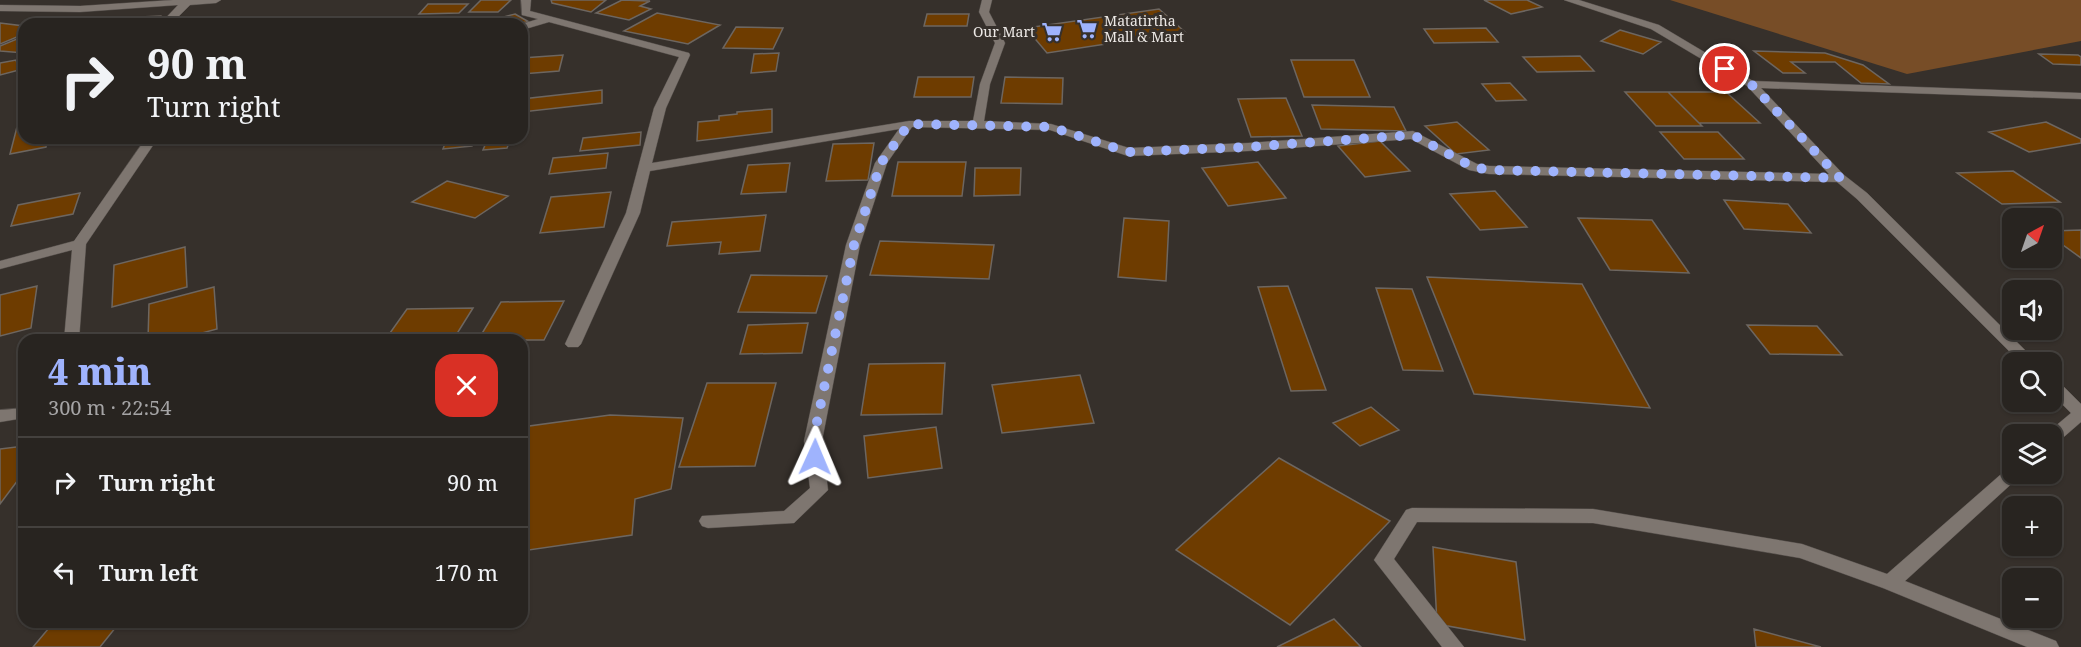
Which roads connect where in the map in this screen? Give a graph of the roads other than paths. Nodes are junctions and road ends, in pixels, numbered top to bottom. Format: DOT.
graph roads {
  1 [pos="216,0"];
  2 [pos="526,0"];
  3 [pos="987,0"];
  4 [pos="1569,0"];
  5 [pos="187,2"];
  6 [pos="0,8"];
  7 [pos="171,18"];
  8 [pos="550,20"];
  9 [pos="528,26"];
  10 [pos="1751,84"];
  11 [pos="2081,96"];
  12 [pos="909,124"];
  13 [pos="978,124"];
  14 [pos="148,144"];
  15 [pos="645,168"];
  16 [pos="1840,178"];
  17 [pos="79,244"];
  18 [pos="0,265"];
  19 [pos="72,334"];
  20 [pos="573,344"];
  21 [pos="2019,352"];
  22 [pos="2062,395"];
  23 [pos="18,413"];
  24 [pos="2081,413"];
  25 [pos="0,416"];
  26 [pos="2062,429"];
  27 [pos="2002,483"];
  28 [pos="708,522"];
  29 [pos="1890,583"];
  30 [pos="1454,647"];
  31 [pos="2049,647"];
  1 -- 5 [label="street"];
  2 -- 8 [label="street"];
  3 -- 13 [label="street"];
  4 -- 10 [label="street"];
  5 -- 6 [label="street"];
  5 -- 7 [label="street"];
  8 -- 9 [label="street"];
  8 -- 15 [label="street"];
  10 -- 11 [label="street"];
  10 -- 16 [label="street"];
  12 -- 13 [label="street"];
  12 -- 15 [label="street"];
  12 -- 28 [label="street"];
  13 -- 16 [label="street"];
  14 -- 17 [label="street"];
  15 -- 20 [label="street"];
  16 -- 21 [label="street"];
  17 -- 18 [label="street"];
  17 -- 19 [label="street"];
  22 -- 24 [label="street"];
  23 -- 25 [label="street"];
  24 -- 26 [label="street"];
  27 -- 29 [label="street"];
  29 -- 30 [label="street"];
  29 -- 31 [label="street"];
}
